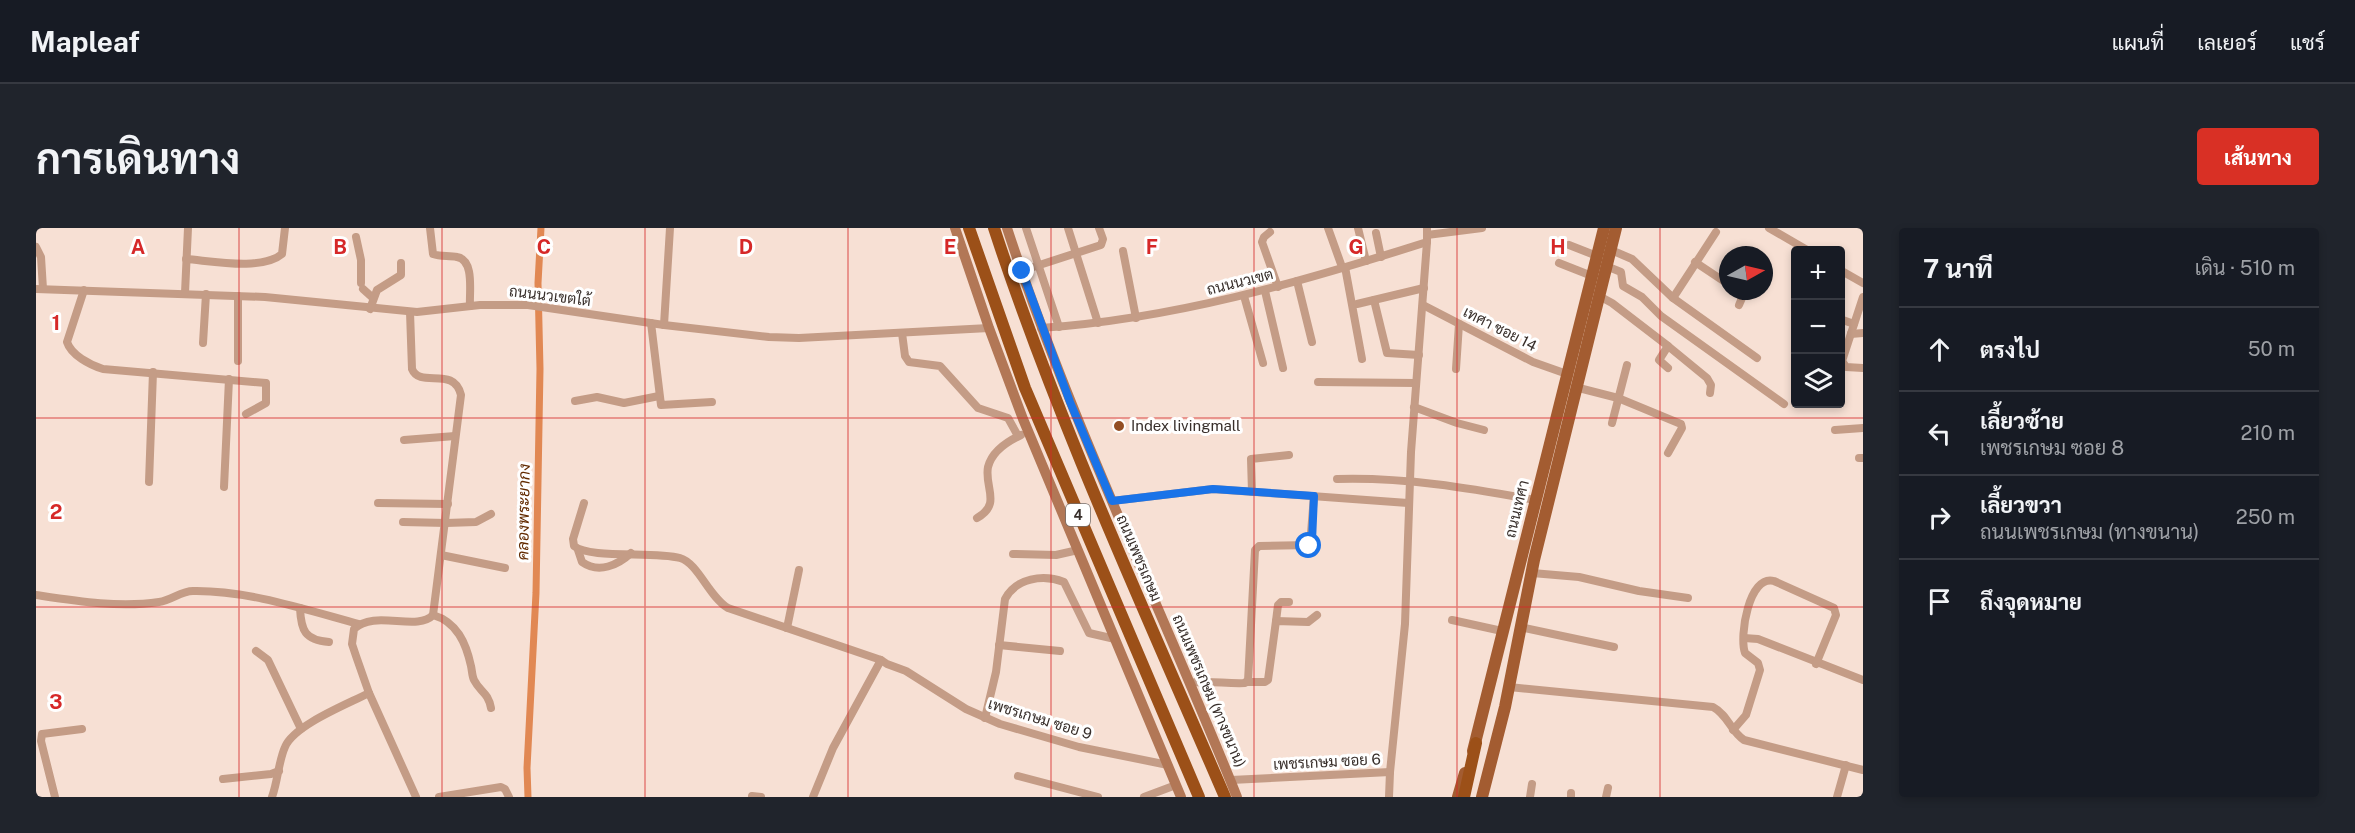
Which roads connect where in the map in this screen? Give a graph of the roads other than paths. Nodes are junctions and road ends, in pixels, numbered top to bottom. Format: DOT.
graph roads {
  1 [pos="188,228"];
  2 [pos="285,228"];
  3 [pos="430,228"];
  4 [pos="670,228"];
  5 [pos="955,228"];
  6 [pos="969,228"];
  7 [pos="994,228"];
  8 [pos="1007,228"];
  9 [pos="1026,228"];
  10 [pos="1068,228"];
  11 [pos="1099,228"];
  12 [pos="1328,228"];
  13 [pos="1358,228"];
  14 [pos="1482,228"];
  15 [pos="1604,228"];
  16 [pos="1616,228"];
  17 [pos="1769,228"];
  18 [pos="1270,232"];
  19 [pos="1716,232"];
  20 [pos="1376,233"];
  21 [pos="1427,235"];
  22 [pos="356,237"];
  23 [pos="1569,245"];
  24 [pos="1800,246"];
  25 [pos="36,247"];
  26 [pos="1611,250"];
  27 [pos="1123,251"];
  28 [pos="1076,253"];
  29 [pos="1597,256"];
  30 [pos="1380,257"];
  31 [pos="186,259"];
  32 [pos="1366,261"];
  33 [pos="1695,262"];
  34 [pos="401,263"];
  35 [pos="1559,263"];
  36 [pos="1038,266"];
  37 [pos="1606,266"];
  38 [pos="1344,267"];
  39 [pos="1022,271"];
  40 [pos="1845,273"];
  41 [pos="1592,276"];
  42 [pos="1719,278"];
  43 [pos="1297,281"];
  44 [pos="1863,283"];
  45 [pos="1278,287"];
  46 [pos="1424,288"];
  47 [pos="39,289"];
  48 [pos="84,290"];
  49 [pos="1265,291"];
  50 [pos="186,293"];
  51 [pos="206,294"];
  52 [pos="237,296"];
  53 [pos="1244,296"];
  54 [pos="1599,296"];
  55 [pos="373,297"];
  56 [pos="1863,297"];
  57 [pos="1673,298"];
  58 [pos="1374,300"];
  59 [pos="1741,300"];
  60 [pos="1357,304"];
  61 [pos="1739,304"];
  62 [pos="1423,305"];
  63 [pos="470,306"];
  64 [pos="370,309"];
  65 [pos="410,312"];
  66 [pos="1136,318"];
  67 [pos="1845,321"];
  68 [pos="651,323"];
  69 [pos="1098,323"];
  70 [pos="1459,324"];
  71 [pos="1854,324"];
  72 [pos="664,325"];
  73 [pos="1059,327"];
  74 [pos="989,328"];
  75 [pos="1041,328"];
  76 [pos="902,333"];
  77 [pos="1863,333"];
  78 [pos="1851,334"];
  79 [pos="1312,342"];
  80 [pos="203,343"];
  81 [pos="1668,346"];
  82 [pos="1419,355"];
  83 [pos="1362,358"];
  84 [pos="1757,358"];
  85 [pos="238,361"];
  86 [pos="1263,363"];
  87 [pos="1627,365"];
  88 [pos="1282,368"];
  89 [pos="1668,368"];
  90 [pos="1863,368"];
  91 [pos="1456,369"];
  92 [pos="153,372"];
  93 [pos="1567,374"];
  94 [pos="229,379"];
  95 [pos="1318,382"];
  96 [pos="1415,383"];
  97 [pos="1575,387"];
  98 [pos="1710,393"];
  99 [pos="659,396"];
  100 [pos="1618,398"];
  101 [pos="575,400"];
  102 [pos="712,402"];
  103 [pos="1784,404"];
  104 [pos="1414,408"];
  105 [pos="246,414"];
  106 [pos="1612,423"];
  107 [pos="1863,428"];
  108 [pos="1484,430"];
  109 [pos="1835,430"];
  110 [pos="1023,434"];
  111 [pos="455,436"];
  112 [pos="404,440"];
  113 [pos="1077,452"];
  114 [pos="1668,453"];
  115 [pos="1289,455"];
  116 [pos="1337,479"];
  117 [pos="1409,481"];
  118 [pos="149,482"];
  119 [pos="224,487"];
  120 [pos="1252,492"];
  121 [pos="1314,496"];
  122 [pos="1535,500"];
  123 [pos="1112,501"];
  124 [pos="1408,502"];
  125 [pos="378,503"];
  126 [pos="584,503"];
  127 [pos="448,504"];
  128 [pos="491,514"];
  129 [pos="977,518"];
  130 [pos="403,522"];
  131 [pos="446,523"];
  132 [pos="1084,530"];
  133 [pos="578,549"];
  134 [pos="1078,550"];
  135 [pos="631,553"];
  136 [pos="1013,554"];
  137 [pos="441,555"];
  138 [pos="1520,558"];
  139 [pos="1533,566"];
  140 [pos="505,567"];
  141 [pos="799,570"];
  142 [pos="36,595"];
  143 [pos="1688,598"];
  144 [pos="1289,602"];
  145 [pos="1508,607"];
  146 [pos="300,608"];
  147 [pos="1523,610"];
  148 [pos="433,615"];
  149 [pos="1317,615"];
  150 [pos="1452,620"];
  151 [pos="1276,621"];
  152 [pos="359,624"];
  153 [pos="1520,627"];
  154 [pos="787,628"];
  155 [pos="1502,631"];
  156 [pos="1744,638"];
  157 [pos="1115,639"];
  158 [pos="329,642"];
  159 [pos="999,645"];
  160 [pos="1614,647"];
  161 [pos="256,651"];
  162 [pos="1060,651"];
  163 [pos="881,660"];
  164 [pos="1816,664"];
  165 [pos="1863,680"];
  166 [pos="1246,682"];
  167 [pos="1190,683"];
  168 [pos="1509,687"];
  169 [pos="369,693"];
  170 [pos="491,708"];
  171 [pos="985,718"];
  172 [pos="82,729"];
  173 [pos="301,729"];
  174 [pos="1733,730"];
  175 [pos="1476,743"];
  176 [pos="1168,765"];
  177 [pos="1846,765"];
  178 [pos="1863,770"];
  179 [pos="279,771"];
  180 [pos="1389,772"];
  181 [pos="1018,776"];
  182 [pos="223,779"];
  183 [pos="1231,780"];
  184 [pos="1532,784"];
  185 [pos="1176,785"];
  186 [pos="1608,788"];
  187 [pos="1070,790"];
  188 [pos="752,796"];
  189 [pos="55,797"];
  190 [pos="272,797"];
  191 [pos="416,797"];
  192 [pos="439,797"];
  193 [pos="509,797"];
  194 [pos="761,797"];
  195 [pos="813,797"];
  196 [pos="1062,797"];
  197 [pos="1098,797"];
  198 [pos="1144,797"];
  199 [pos="1181,797"];
  200 [pos="1199,797"];
  201 [pos="1225,797"];
  202 [pos="1237,797"];
  203 [pos="1389,797"];
  204 [pos="1458,797"];
  205 [pos="1464,797"];
  206 [pos="1482,797"];
  207 [pos="1530,797"];
  208 [pos="1606,797"];
  209 [pos="1837,797"];
  1 -- 31 [label="street"];
  2 -- 31 [label="street"];
  3 -- 63 [label="street"];
  4 -- 72 [label="street"];
  5 -- 74 [label="main road, 4"];
  6 -- 132 [label="highway, 4"];
  7 -- 113 [label="highway, ถนนเพชรเกษม / 4"];
  8 -- 39 [label="main road, ถนนเพชรเกษม (ทางขนาน) / 4"];
  9 -- 36 [label="street"];
  10 -- 28 [label="street"];
  11 -- 28 [label="street"];
  12 -- 38 [label="street"];
  13 -- 32 [label="street"];
  14 -- 21 [label="street, ถนนนวเขต"];
  15 -- 29 [label="main road, ถนนเทศา"];
  16 -- 26 [label="main road, ถนนเทศา"];
  17 -- 24 [label="street"];
  18 -- 45 [label="street"];
  19 -- 33 [label="street"];
  20 -- 30 [label="street"];
  21 -- 30 [label="street, ถนนนวเขต"];
  21 -- 46 [label="street"];
  22 -- 55 [label="street"];
  23 -- 29 [label="street"];
  25 -- 47 [label="street"];
  26 -- 37 [label="main road, ถนนเทศา"];
  26 -- 57 [label="street"];
  27 -- 66 [label="street"];
  28 -- 36 [label="street"];
  28 -- 69 [label="street"];
  29 -- 41 [label="main road, ถนนเทศา"];
  30 -- 32 [label="street, ถนนนวเขต"];
  31 -- 50 [label="street"];
  32 -- 38 [label="street, ถนนนวเขต"];
  33 -- 42 [label="street"];
  33 -- 57 [label="street"];
  34 -- 55 [label="street"];
  35 -- 41 [label="street"];
  36 -- 39 [label="street"];
  36 -- 73 [label="street"];
  37 -- 54 [label="main road, ถนนเทศา"];
  37 -- 103 [label="street"];
  38 -- 43 [label="street, ถนนนวเขต"];
  38 -- 83 [label="street"];
  39 -- 75 [label="main road, ถนนเพชรเกษม (ทางขนาน) / 4"];
  40 -- 44 [label="street"];
  41 -- 93 [label="main road, ถนนเทศา"];
  43 -- 45 [label="street, ถนนนวเขต"];
  43 -- 79 [label="street"];
  45 -- 49 [label="street, ถนนนวเขต"];
  46 -- 58 [label="street"];
  46 -- 62 [label="street"];
  47 -- 48 [label="street, ถนนนวเขตใต้"];
  48 -- 50 [label="street, ถนนนวเขตใต้"];
  48 -- 92 [label="street"];
  49 -- 53 [label="street, ถนนนวเขต"];
  49 -- 88 [label="street"];
  50 -- 51 [label="street, ถนนนวเขตใต้"];
  51 -- 52 [label="street, ถนนนวเขตใต้"];
  51 -- 80 [label="street"];
  52 -- 64 [label="street, ถนนนวเขตใต้"];
  52 -- 85 [label="street"];
  53 -- 66 [label="street, ถนนนวเขต"];
  53 -- 86 [label="street"];
  54 -- 81 [label="street"];
  54 -- 97 [label="main road, ถนนเทศา"];
  55 -- 64 [label="street"];
  56 -- 71 [label="street"];
  57 -- 84 [label="street"];
  58 -- 60 [label="street"];
  58 -- 82 [label="street"];
  59 -- 61 [label="street"];
  62 -- 70 [label="street, เทศา ซอย 14"];
  62 -- 82 [label="street"];
  63 -- 65 [label="street, ถนนนวเขตใต้"];
  63 -- 68 [label="street, ถนนนวเขตใต้"];
  64 -- 65 [label="street, ถนนนวเขตใต้"];
  65 -- 111 [label="street"];
  66 -- 69 [label="street, ถนนนวเขต"];
  67 -- 71 [label="street"];
  68 -- 72 [label="street, ถนนนวเขตใต้"];
  68 -- 99 [label="street"];
  69 -- 73 [label="street, ถนนนวเขต"];
  70 -- 91 [label="street"];
  70 -- 93 [label="street, เทศา ซอย 14"];
  71 -- 78 [label="street"];
  72 -- 76 [label="street, ถนนนวเขตใต้"];
  73 -- 75 [label="street, ถนนนวเขต"];
  74 -- 76 [label="street, ถนนนวเขตใต้"];
  74 -- 110 [label="main road, 4"];
  75 -- 123 [label="main road, ถนนเพชรเกษม (ทางขนาน) / 4"];
  76 -- 110 [label="street"];
  77 -- 78 [label="street"];
  78 -- 90 [label="street"];
  81 -- 89 [label="street"];
  81 -- 98 [label="street"];
  82 -- 96 [label="street"];
  87 -- 100 [label="street"];
  92 -- 94 [label="street"];
  92 -- 118 [label="street"];
  93 -- 122 [label="main road, ถนนเทศา"];
  94 -- 105 [label="street"];
  94 -- 119 [label="street"];
  95 -- 96 [label="street"];
  96 -- 104 [label="street"];
  97 -- 100 [label="street"];
  97 -- 139 [label="main road, ถนนเทศา"];
  99 -- 101 [label="street"];
  99 -- 102 [label="street"];
  100 -- 106 [label="street"];
  100 -- 114 [label="street"];
  104 -- 108 [label="street"];
  104 -- 117 [label="street"];
  107 -- 109 [label="street"];
  110 -- 129 [label="street"];
  110 -- 134 [label="main road, 4"];
  111 -- 112 [label="street"];
  111 -- 127 [label="street"];
  113 -- 132 [label="highway"];
  113 -- 201 [label="highway, ถนนเพชรเกษม / 4"];
  115 -- 120 [label="street"];
  116 -- 117 [label="street"];
  117 -- 122 [label="street"];
  117 -- 124 [label="street"];
  120 -- 121 [label="street"];
  120 -- 123 [label="street"];
  121 -- 124 [label="street"];
  121 -- 166 [label="street"];
  122 -- 138 [label="main road, ถนนเทศา"];
  123 -- 167 [label="main road, ถนนเพชรเกษม (ทางขนาน) / 4"];
  124 -- 180 [label="street"];
  125 -- 127 [label="street"];
  126 -- 133 [label="street"];
  127 -- 131 [label="street"];
  128 -- 131 [label="street"];
  130 -- 131 [label="street"];
  131 -- 137 [label="street"];
  132 -- 200 [label="highway, 4"];
  133 -- 135 [label="street, เพชรเกษม ซอย 9"];
  133 -- 135 [label="street"];
  134 -- 136 [label="street"];
  134 -- 157 [label="main road, 4"];
  135 -- 154 [label="street, เพชรเกษม ซอย 9"];
  137 -- 140 [label="street"];
  137 -- 148 [label="street"];
  138 -- 139 [label="main road"];
  138 -- 145 [label="main road, ถนนเทศา"];
  139 -- 143 [label="street"];
  139 -- 147 [label="main road, ถนนเทศา"];
  141 -- 154 [label="street"];
  142 -- 146 [label="street"];
  144 -- 151 [label="street"];
  145 -- 147 [label="main road"];
  145 -- 155 [label="main road, ถนนเทศา"];
  146 -- 152 [label="street"];
  146 -- 158 [label="street"];
  147 -- 153 [label="main road, ถนนเทศา"];
  148 -- 152 [label="street"];
  148 -- 170 [label="street"];
  149 -- 151 [label="street"];
  150 -- 155 [label="street"];
  151 -- 166 [label="street"];
  152 -- 169 [label="street"];
  153 -- 160 [label="street"];
  153 -- 168 [label="main road, ถนนเทศา"];
  154 -- 163 [label="street, เพชรเกษม ซอย 9"];
  155 -- 175 [label="main road, ถนนเทศา"];
  156 -- 164 [label="street"];
  156 -- 164 [label="street"];
  156 -- 174 [label="street"];
  157 -- 159 [label="street"];
  157 -- 176 [label="main road, 4"];
  159 -- 162 [label="street"];
  159 -- 171 [label="street"];
  161 -- 173 [label="street"];
  163 -- 171 [label="street, เพชรเกษม ซอย 9"];
  163 -- 195 [label="street"];
  164 -- 165 [label="street"];
  166 -- 167 [label="street"];
  167 -- 183 [label="main road, ถนนเพชรเกษม (ทางขนาน) / 4"];
  168 -- 174 [label="street"];
  168 -- 206 [label="main road, ถนนเทศา"];
  169 -- 173 [label="street"];
  169 -- 191 [label="street"];
  171 -- 176 [label="street, เพชรเกษม ซอย 9"];
  172 -- 189 [label="street"];
  173 -- 179 [label="street"];
  174 -- 177 [label="street"];
  175 -- 204 [label="main road, ถนนเทศา"];
  175 -- 205 [label="highway"];
  176 -- 185 [label="main road, 4"];
  177 -- 178 [label="street"];
  177 -- 209 [label="street"];
  179 -- 182 [label="street"];
  179 -- 190 [label="street"];
  180 -- 183 [label="street, เพชรเกษม ซอย 6"];
  180 -- 203 [label="street"];
  181 -- 187 [label="street"];
  183 -- 202 [label="main road, ถนนเพชรเกษม (ทางขนาน) / 4"];
  184 -- 207 [label="street"];
  185 -- 198 [label="street"];
  185 -- 199 [label="main road, 4"];
  186 -- 208 [label="street"];
  187 -- 196 [label="street"];
  187 -- 197 [label="street"];
  188 -- 194 [label="street"];
  192 -- 193 [label="street"];
}
